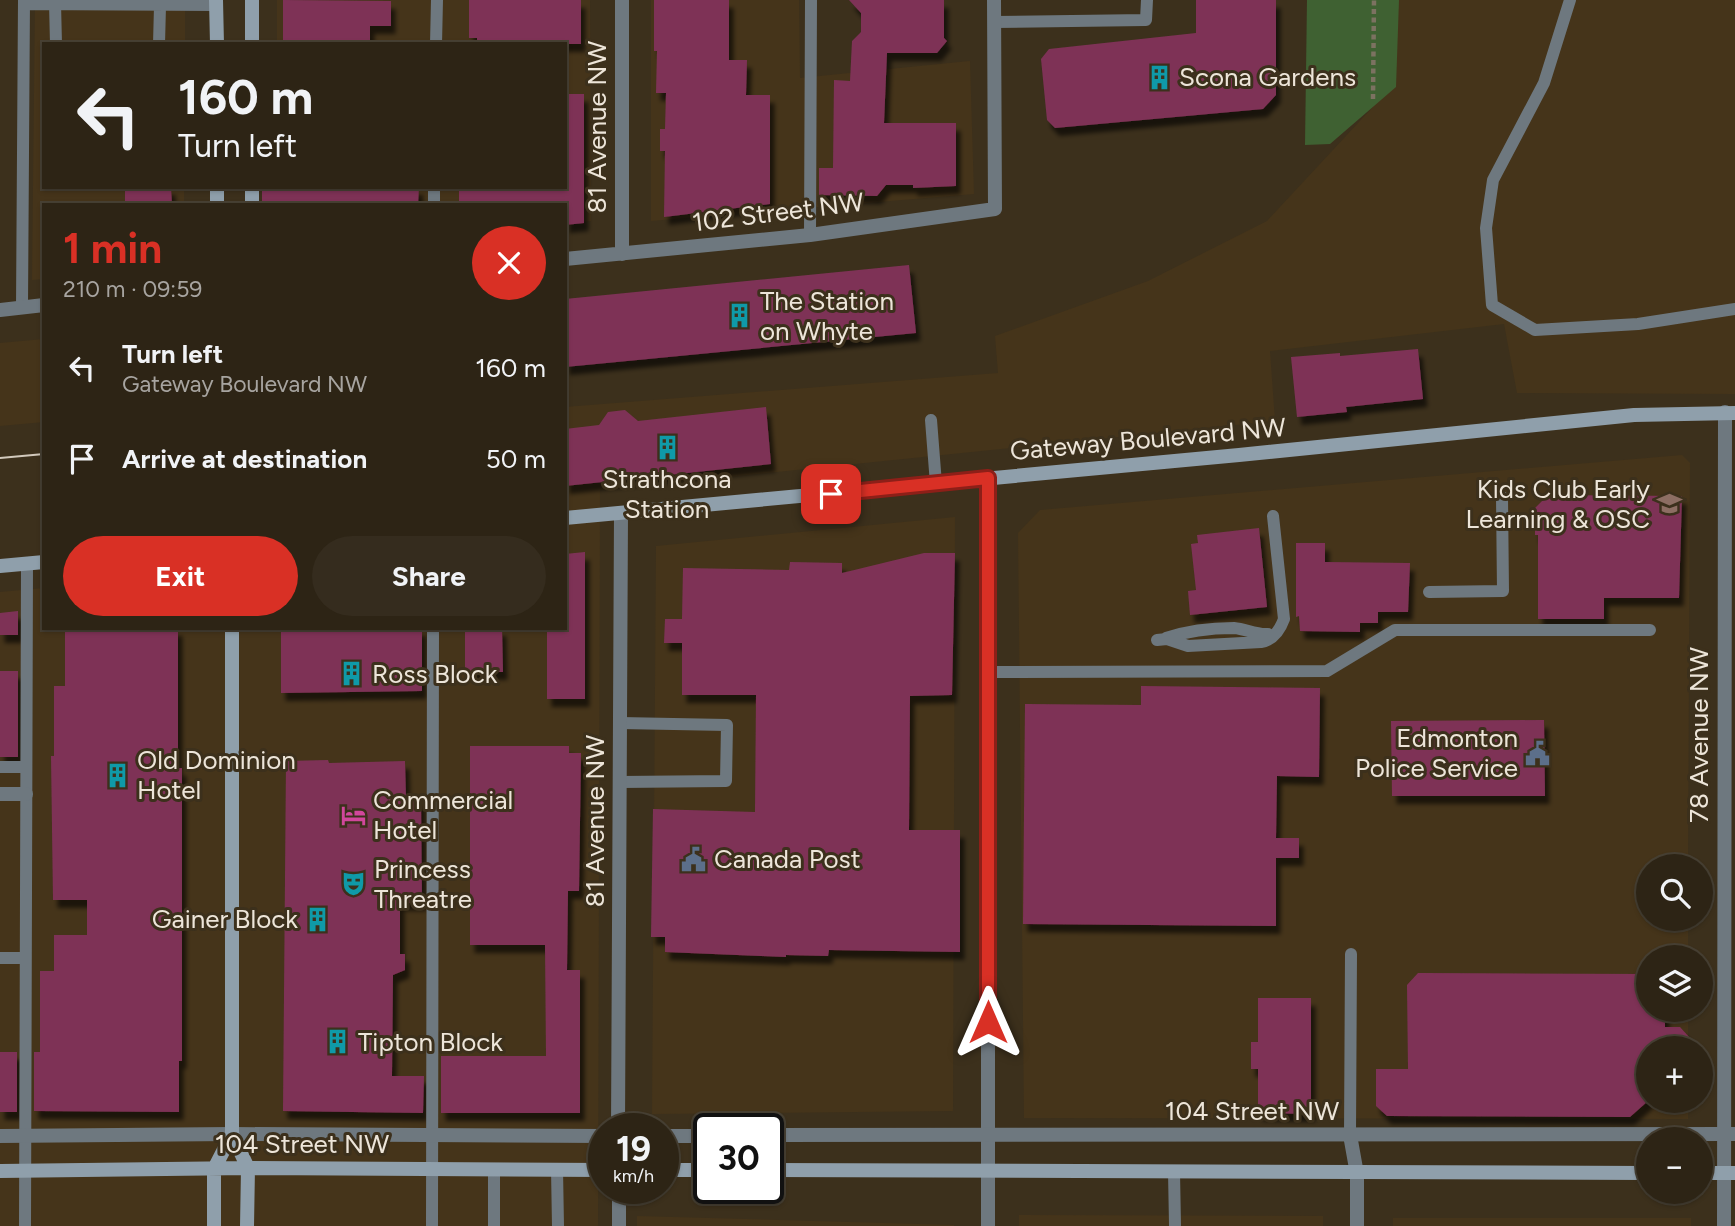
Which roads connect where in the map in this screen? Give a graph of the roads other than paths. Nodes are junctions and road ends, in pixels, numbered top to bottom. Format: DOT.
graph roads {
  1 [pos="252,0"];
  2 [pos="437,0"];
  3 [pos="622,0"];
  4 [pos="811,0"];
  5 [pos="994,0"];
  6 [pos="1147,0"];
  7 [pos="1570,0"];
  8 [pos="24,2"];
  9 [pos="55,3"];
  10 [pos="216,3"];
  11 [pos="160,6"];
  12 [pos="994,22"];
  13 [pos="56,42"];
  14 [pos="159,42"];
  15 [pos="217,42"];
  16 [pos="252,42"];
  17 [pos="436,42"];
  18 [pos="810,235"];
  19 [pos="622,254"];
  20 [pos="567,259"];
  21 [pos="42,306"];
  22 [pos="22,307"];
  23 [pos="1735,309"];
  24 [pos="0,310"];
  25 [pos="1730,413"];
  26 [pos="931,420"];
  27 [pos="988,478"];
  28 [pos="936,484"];
  29 [pos="1502,496"];
  30 [pos="621,513"];
  31 [pos="1273,516"];
  32 [pos="567,518"];
  33 [pos="42,562"];
  34 [pos="27,563"];
  35 [pos="0,566"];
  36 [pos="1429,592"];
  37 [pos="232,630"];
  38 [pos="433,630"];
  39 [pos="1650,630"];
  40 [pos="1161,639"];
  41 [pos="989,672"];
  42 [pos="620,723"];
  43 [pos="0,767"];
  44 [pos="26,767"];
  45 [pos="620,782"];
  46 [pos="0,794"];
  47 [pos="26,794"];
  48 [pos="1351,954"];
  49 [pos="1729,956"];
  50 [pos="0,958"];
  51 [pos="25,958"];
  52 [pos="618,1113"];
  53 [pos="232,1134"];
  54 [pos="1729,1134"];
  55 [pos="432,1135"];
  56 [pos="988,1135"];
  57 [pos="1350,1135"];
  58 [pos="0,1136"];
  59 [pos="24,1136"];
  60 [pos="588,1136"];
  61 [pos="784,1136"];
  62 [pos="248,1168"];
  63 [pos="25,1169"];
  64 [pos="214,1169"];
  65 [pos="432,1169"];
  66 [pos="494,1169"];
  67 [pos="557,1169"];
  68 [pos="588,1170"];
  69 [pos="784,1170"];
  70 [pos="0,1171"];
  71 [pos="987,1172"];
  72 [pos="1174,1172"];
  73 [pos="1636,1173"];
  74 [pos="1730,1173"];
  75 [pos="1357,1174"];
  76 [pos="619,1204"];
  77 [pos="1175,1225"];
  78 [pos="24,1226"];
  79 [pos="214,1226"];
  80 [pos="247,1226"];
  81 [pos="432,1226"];
  82 [pos="494,1226"];
  83 [pos="558,1226"];
  84 [pos="619,1226"];
  85 [pos="988,1226"];
  86 [pos="1357,1226"];
  87 [pos="1724,1226"];
  1 -- 16 [label="main road"];
  2 -- 17 [label="lane"];
  3 -- 19 [label="street, 81 Avenue NW"];
  4 -- 18 [label="lane"];
  5 -- 12 [label="street"];
  6 -- 12 [label="lane"];
  7 -- 23 [label="lane"];
  8 -- 9 [label="lane"];
  8 -- 22 [label="lane"];
  9 -- 11 [label="lane"];
  9 -- 13 [label="lane"];
  10 -- 11 [label="lane"];
  10 -- 15 [label="main road"];
  11 -- 14 [label="lane"];
  12 -- 18 [label="street, 102 Street NW"];
  18 -- 19 [label="street, 102 Street NW"];
  19 -- 20 [label="street, 102 Street NW"];
  21 -- 22 [label="street"];
  22 -- 24 [label="street"];
  25 -- 27 [label="main road, Gateway Boulevard NW"];
  25 -- 49 [label="street, 78 Avenue NW"];
  26 -- 28 [label="lane"];
  27 -- 28 [label="main road, Gateway Boulevard NW"];
  27 -- 41 [label="street"];
  28 -- 30 [label="main road, Gateway Boulevard NW"];
  29 -- 36 [label="lane"];
  30 -- 32 [label="main road, Gateway Boulevard NW"];
  30 -- 42 [label="street, 81 Avenue NW"];
  31 -- 40 [label="lane"];
  33 -- 34 [label="main road"];
  34 -- 35 [label="main road"];
  34 -- 44 [label="lane"];
  37 -- 53 [label="main road"];
  38 -- 55 [label="lane"];
  39 -- 41 [label="lane"];
  41 -- 56 [label="street"];
  42 -- 45 [label="street, 81 Avenue NW"];
  42 -- 45 [label="lane"];
  43 -- 44 [label="lane"];
  44 -- 47 [label="lane"];
  45 -- 52 [label="street, 81 Avenue NW"];
  46 -- 47 [label="street"];
  47 -- 51 [label="lane"];
  48 -- 57 [label="lane"];
  49 -- 54 [label="street, 78 Avenue NW"];
  50 -- 51 [label="lane"];
  51 -- 59 [label="lane"];
  53 -- 55 [label="street, 104 Street NW"];
  53 -- 59 [label="street, 104 Street NW"];
  53 -- 62 [label="main road"];
  53 -- 64 [label="main road"];
  54 -- 57 [label="street, 104 Street NW"];
  54 -- 74 [label="street, 78 Avenue NW"];
  55 -- 60 [label="street, 104 Street NW"];
  55 -- 65 [label="lane"];
  56 -- 57 [label="street, 104 Street NW"];
  56 -- 61 [label="street, 104 Street NW"];
  56 -- 71 [label="street"];
  57 -- 75 [label="street"];
  58 -- 59 [label="street, 104 Street NW"];
  59 -- 63 [label="lane"];
  62 -- 64 [label="main road, 104 Street NW"];
  62 -- 65 [label="main road, 104 Street NW"];
  62 -- 80 [label="main road"];
  63 -- 64 [label="main road, 104 Street NW"];
  63 -- 70 [label="main road, 104 Street NW"];
  63 -- 78 [label="lane"];
  64 -- 79 [label="main road"];
  65 -- 66 [label="main road, 104 Street NW"];
  65 -- 81 [label="lane"];
  66 -- 67 [label="main road, 104 Street NW"];
  66 -- 82 [label="lane"];
  67 -- 68 [label="main road, 104 Street NW"];
  67 -- 83 [label="lane"];
  69 -- 71 [label="main road"];
  71 -- 72 [label="main road"];
  71 -- 85 [label="street"];
  72 -- 75 [label="main road"];
  72 -- 77 [label="lane"];
  73 -- 75 [label="main road"];
  74 -- 87 [label="street, 78 Avenue NW"];
  75 -- 86 [label="street"];
  76 -- 84 [label="street"];
}
